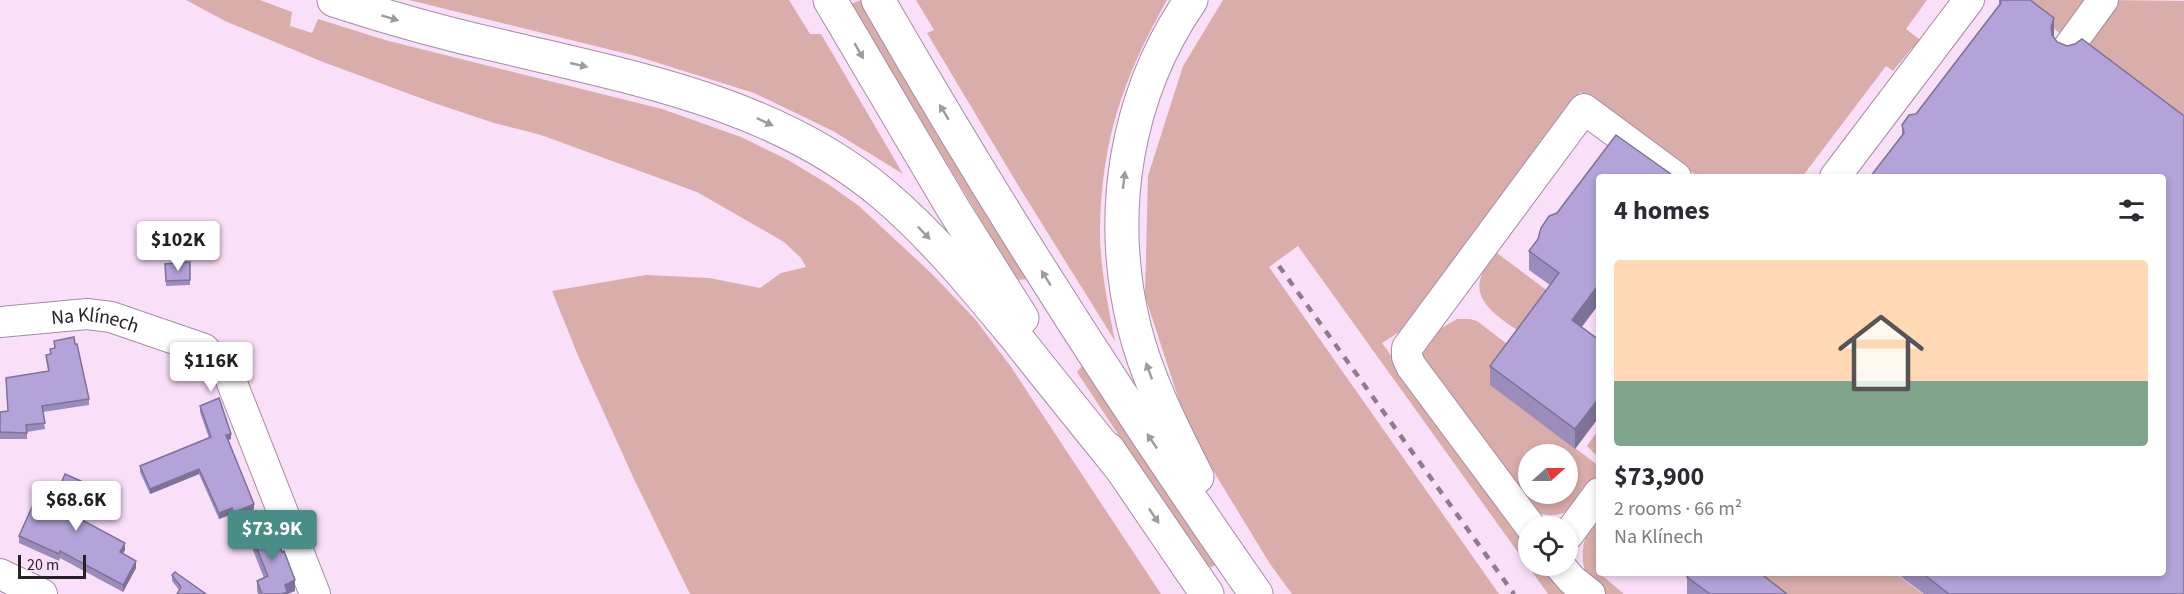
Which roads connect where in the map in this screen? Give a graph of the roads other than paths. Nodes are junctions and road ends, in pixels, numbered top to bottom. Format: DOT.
graph roads {
  1 [pos="334,0"];
  2 [pos="830,0"];
  3 [pos="878,0"];
  4 [pos="1191,0"];
  5 [pos="1969,0"];
  6 [pos="2103,0"];
  7 [pos="2068,48"];
  8 [pos="1672,174"];
  9 [pos="1837,174"];
  10 [pos="0,322"];
  11 [pos="1121,468"];
  12 [pos="1596,497"];
  13 [pos="1523,516"];
  14 [pos="1578,522"];
  15 [pos="0,574"];
  16 [pos="1569,576"];
  17 [pos="42,594"];
  18 [pos="315,594"];
  19 [pos="1207,594"];
  20 [pos="1256,594"];
  21 [pos="1590,594"];
  1 -- 11 [label="highway, one-way"];
  2 -- 11 [label="highway, one-way"];
  20 -- 3 [label="highway, one-way"];
  20 -- 4 [label="highway, one-way"];
  5 -- 9 [label="street"];
  6 -- 7 [label="street"];
  8 -- 13 [label="street"];
  10 -- 18 [label="street, Na Klínech"];
  11 -- 19 [label="highway, one-way"];
  12 -- 14 [label="street"];
  15 -- 17 [label="street"];
  16 -- 21 [label="street"];
}
